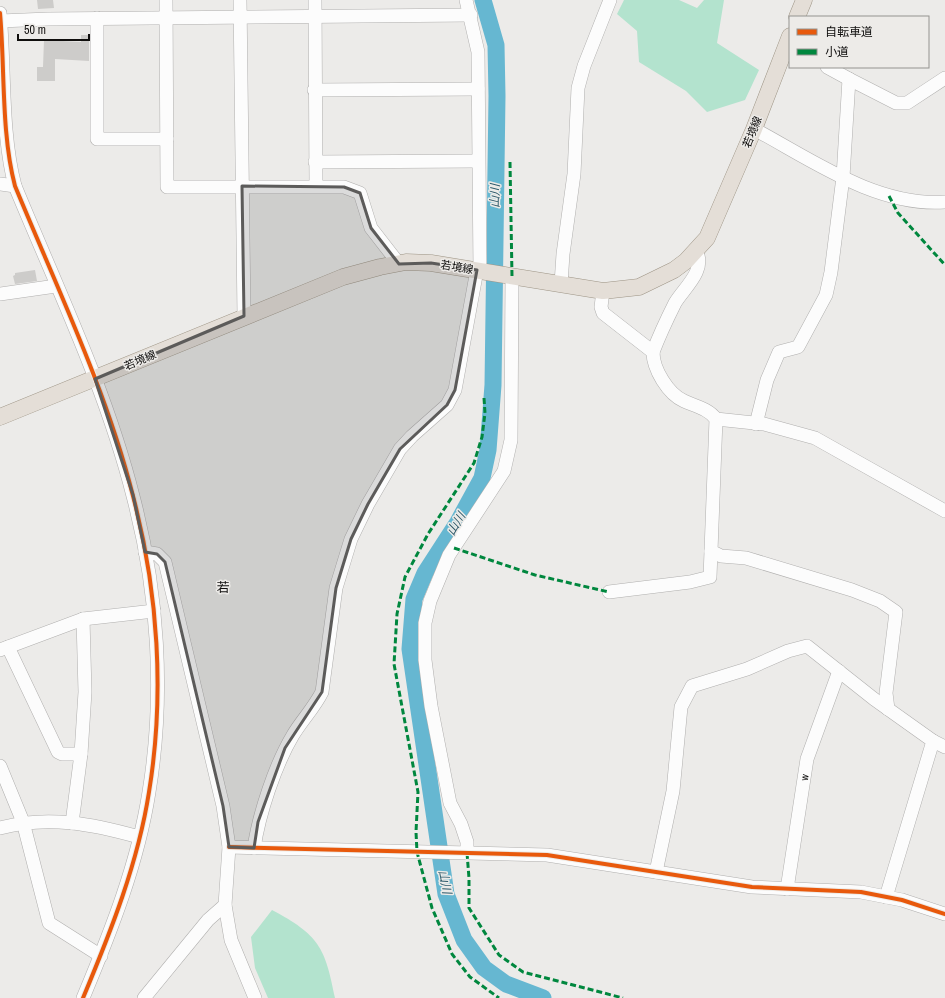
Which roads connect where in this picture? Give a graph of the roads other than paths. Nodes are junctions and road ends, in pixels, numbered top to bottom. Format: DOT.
graph roads {
  1 [pos="166,0"];
  2 [pos="240,0"];
  3 [pos="315,0"];
  4 [pos="466,0"];
  5 [pos="610,0"];
  6 [pos="804,0"];
  7 [pos="471,15"];
  8 [pos="315,16"];
  9 [pos="798,16"];
  10 [pos="241,17"];
  11 [pos="0,18"];
  12 [pos="97,18"];
  13 [pos="166,18"];
  14 [pos="789,43"];
  15 [pos="829,68"];
  16 [pos="945,78"];
  17 [pos="849,79"];
  18 [pos="478,89"];
  19 [pos="314,90"];
  20 [pos="754,129"];
  21 [pos="3,131"];
  22 [pos="167,139"];
  23 [pos="478,161"];
  24 [pos="315,162"];
  25 [pos="843,177"];
  26 [pos="0,184"];
  27 [pos="15,186"];
  28 [pos="242,186"];
  29 [pos="316,186"];
  30 [pos="945,202"];
  31 [pos="696,251"];
  32 [pos="399,264"];
  33 [pos="481,271"];
  34 [pos="509,276"];
  35 [pos="561,284"];
  36 [pos="56,286"];
  37 [pos="603,291"];
  38 [pos="0,294"];
  39 [pos="244,316"];
  40 [pos="653,352"];
  41 [pos="95,379"];
  42 [pos="0,417"];
  43 [pos="716,419"];
  44 [pos="756,424"];
  45 [pos="945,510"];
  46 [pos="711,551"];
  47 [pos="145,552"];
  48 [pos="609,592"];
  49 [pos="154,611"];
  50 [pos="83,619"];
  51 [pos="4,648"];
  52 [pos="838,671"];
  53 [pos="888,709"];
  54 [pos="933,741"];
  55 [pos="945,747"];
  56 [pos="81,754"];
  57 [pos="0,766"];
  58 [pos="23,822"];
  59 [pos="72,823"];
  60 [pos="0,828"];
  61 [pos="139,837"];
  62 [pos="229,847"];
  63 [pos="254,848"];
  64 [pos="467,853"];
  65 [pos="656,872"];
  66 [pos="787,889"];
  67 [pos="886,897"];
  68 [pos="225,905"];
  69 [pos="945,914"];
  70 [pos="100,956"];
  71 [pos="83,998"];
  72 [pos="144,998"];
  73 [pos="255,998"];
  1 -- 13 [label="street"];
  2 -- 10 [label="street"];
  3 -- 8 [label="street"];
  4 -- 7 [label="street"];
  5 -- 35 [label="street"];
  6 -- 9 [label="main road"];
  7 -- 8 [label="street"];
  7 -- 18 [label="street"];
  8 -- 10 [label="street"];
  8 -- 19 [label="street"];
  10 -- 13 [label="street"];
  10 -- 28 [label="street"];
  11 -- 12 [label="street"];
  11 -- 21 [label="street"];
  12 -- 13 [label="street"];
  12 -- 22 [label="street"];
  13 -- 22 [label="street"];
  14 -- 20 [label="main road, 若境線"];
  15 -- 17 [label="street"];
  16 -- 17 [label="street"];
  17 -- 25 [label="street"];
  18 -- 19 [label="street"];
  18 -- 23 [label="street"];
  19 -- 24 [label="street"];
  20 -- 25 [label="street"];
  20 -- 31 [label="main road, 若境線"];
  21 -- 27 [label="street"];
  22 -- 28 [label="street"];
  23 -- 24 [label="street"];
  23 -- 33 [label="street"];
  24 -- 29 [label="street"];
  25 -- 30 [label="street"];
  25 -- 44 [label="street"];
  26 -- 27 [label="street"];
  27 -- 36 [label="street"];
  28 -- 29 [label="street"];
  28 -- 39 [label="street"];
  29 -- 32 [label="street"];
  31 -- 37 [label="main road, 若境線"];
  31 -- 40 [label="street"];
  32 -- 33 [label="main road, 若境線"];
  32 -- 39 [label="main road, 若境線"];
  33 -- 34 [label="main road, 若境線"];
  33 -- 63 [label="street"];
  34 -- 35 [label="main road, 若境線"];
  34 -- 64 [label="street"];
  35 -- 37 [label="main road, 若境線"];
  36 -- 38 [label="street"];
  36 -- 41 [label="street"];
  37 -- 40 [label="street"];
  39 -- 41 [label="main road, 若境線"];
  40 -- 43 [label="street"];
  41 -- 42 [label="main road, 若境線"];
  41 -- 47 [label="street"];
  43 -- 44 [label="street"];
  43 -- 46 [label="street"];
  44 -- 45 [label="street"];
  46 -- 48 [label="street"];
  46 -- 53 [label="street"];
  47 -- 49 [label="street"];
  47 -- 62 [label="street"];
  49 -- 50 [label="street"];
  49 -- 61 [label="street"];
  50 -- 51 [label="street"];
  50 -- 56 [label="street"];
  51 -- 56 [label="street"];
  52 -- 53 [label="street"];
  52 -- 65 [label="street"];
  52 -- 66 [label="street, w"];
  53 -- 54 [label="street"];
  54 -- 55 [label="street"];
  54 -- 67 [label="street"];
  56 -- 59 [label="street"];
  57 -- 58 [label="street"];
  58 -- 59 [label="street"];
  58 -- 60 [label="street"];
  58 -- 70 [label="street"];
  59 -- 61 [label="street"];
  61 -- 70 [label="street"];
  62 -- 63 [label="street"];
  62 -- 68 [label="street"];
  63 -- 64 [label="street"];
  64 -- 65 [label="street"];
  65 -- 66 [label="street"];
  66 -- 67 [label="street"];
  67 -- 69 [label="street"];
  68 -- 72 [label="street"];
  68 -- 73 [label="street"];
  70 -- 71 [label="street"];
}
